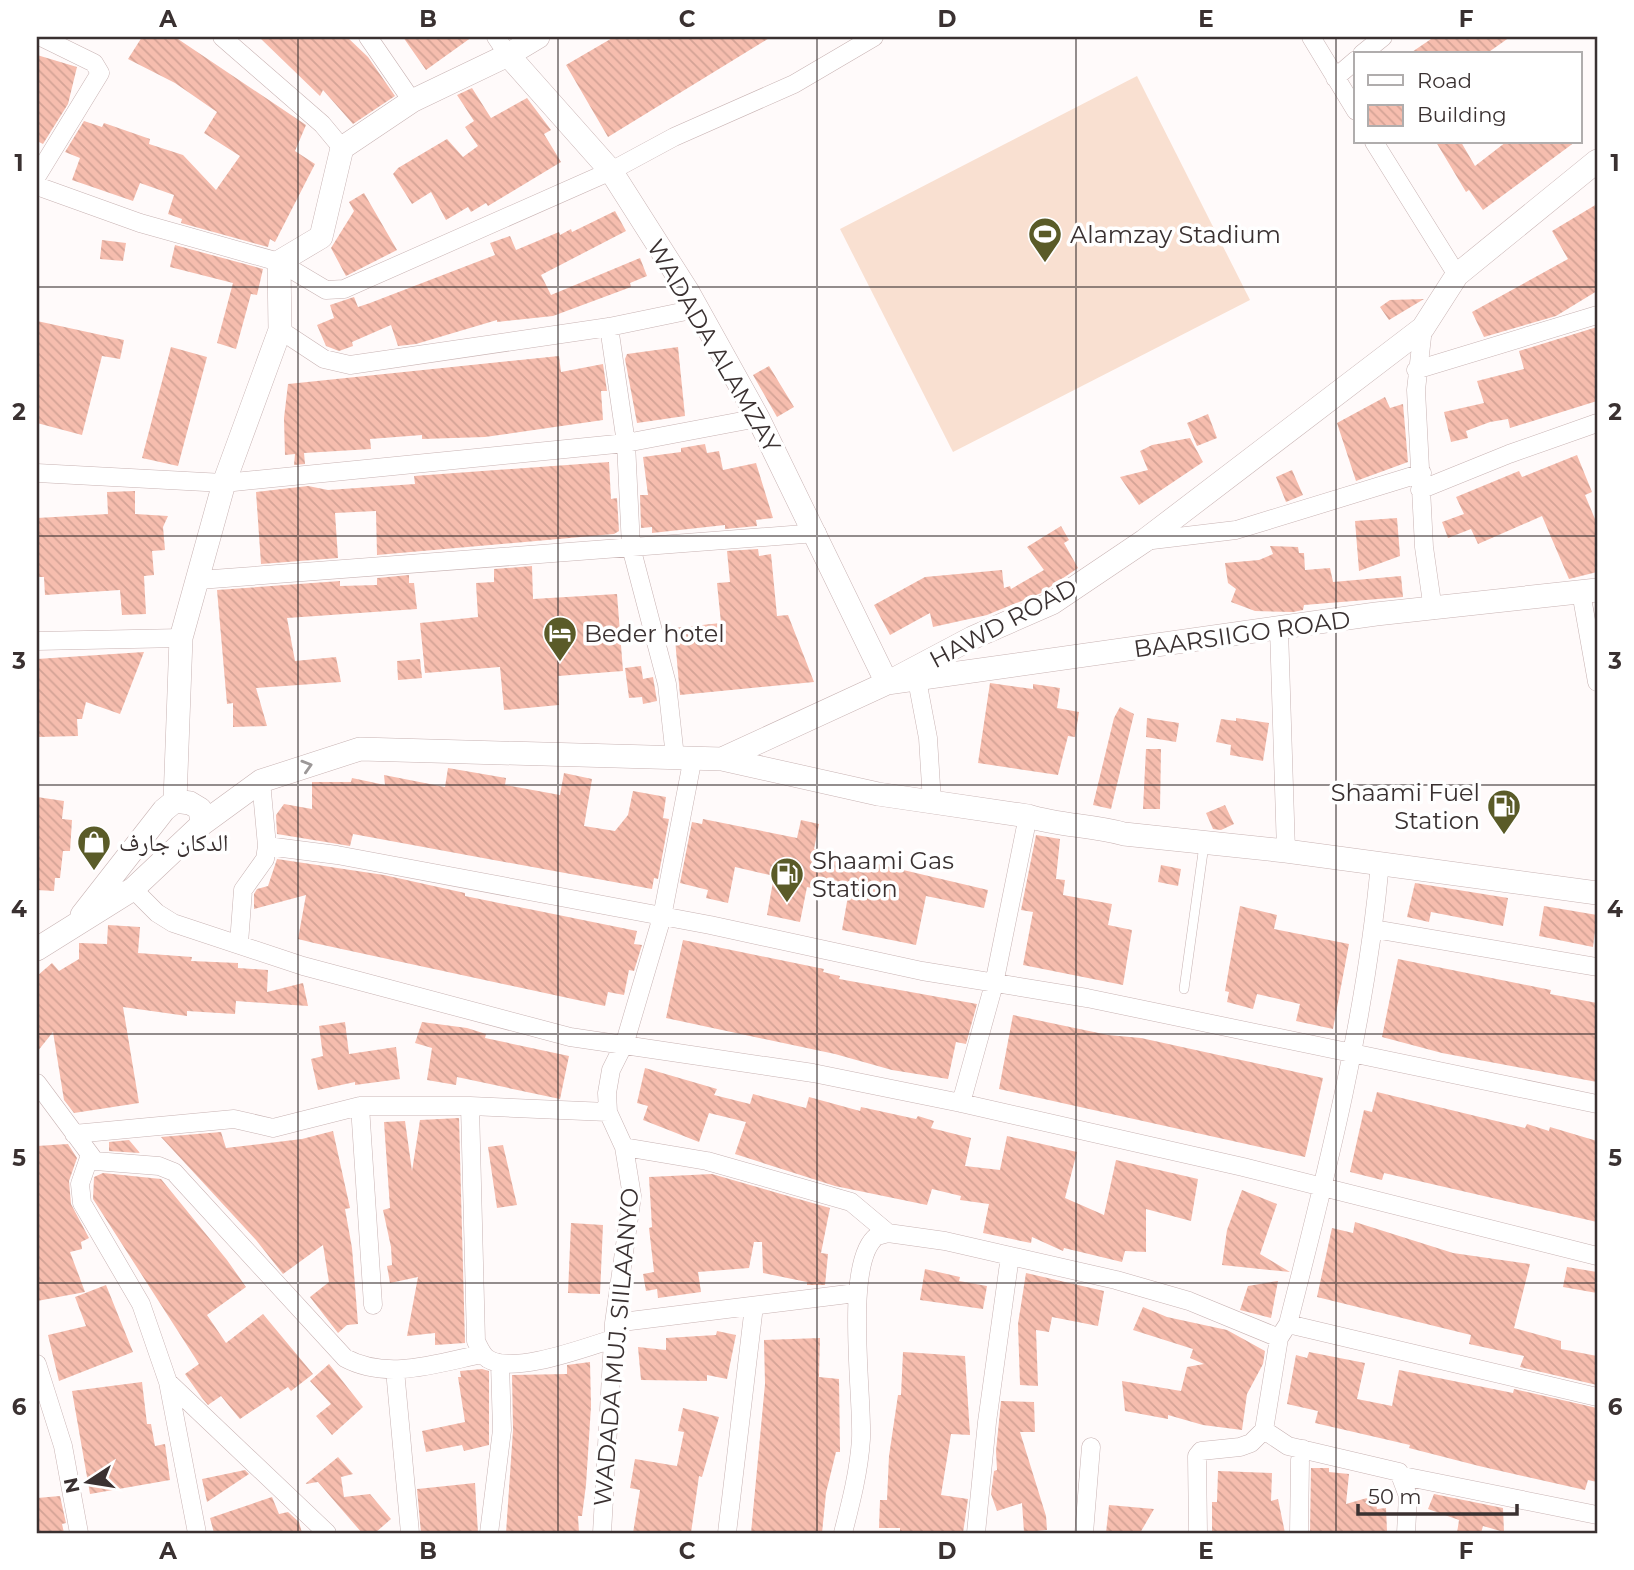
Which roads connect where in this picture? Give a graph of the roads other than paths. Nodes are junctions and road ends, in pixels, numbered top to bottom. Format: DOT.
graph roads {
  1 [pos="41,37"];
  2 [pos="222,37"];
  3 [pos="368,37"];
  4 [pos="538,37"];
  5 [pos="874,37"];
  6 [pos="1311,37"];
  7 [pos="1383,37"];
  8 [pos="502,46"];
  9 [pos="1364,52"];
  10 [pos="1354,62"];
  11 [pos="1335,78"];
  12 [pos="412,101"];
  13 [pos="1354,108"];
  14 [pos="1375,144"];
  15 [pos="342,149"];
  16 [pos="1597,161"];
  17 [pos="611,172"];
  18 [pos="37,176"];
  19 [pos="37,186"];
  20 [pos="279,262"];
  21 [pos="1457,275"];
  22 [pos="696,309"];
  23 [pos="1597,315"];
  24 [pos="610,327"];
  25 [pos="1423,328"];
  26 [pos="280,330"];
  27 [pos="1416,370"];
  28 [pos="758,418"];
  29 [pos="1597,423"];
  30 [pos="626,443"];
  31 [pos="37,473"];
  32 [pos="1421,482"];
  33 [pos="224,483"];
  34 [pos="817,533"];
  35 [pos="1144,541"];
  36 [pos="631,547"];
  37 [pos="200,580"];
  38 [pos="1589,591"];
  39 [pos="1433,610"];
  40 [pos="1279,629"];
  41 [pos="181,638"];
  42 [pos="37,641"];
  43 [pos="917,680"];
  44 [pos="1597,682"];
  45 [pos="887,684"];
  46 [pos="684,757"];
  47 [pos="722,759"];
  48 [pos="261,781"];
  49 [pos="932,802"];
  50 [pos="177,804"];
  51 [pos="1028,816"];
  52 [pos="202,824"];
  53 [pos="185,843"];
  54 [pos="1204,843"];
  55 [pos="267,846"];
  56 [pos="1286,851"];
  57 [pos="1380,863"];
  58 [pos="133,889"];
  59 [pos="1597,893"];
  60 [pos="662,916"];
  61 [pos="72,928"];
  62 [pos="1374,929"];
  63 [pos="239,943"];
  64 [pos="37,949"];
  65 [pos="1597,967"];
  66 [pos="994,984"];
  67 [pos="1184,989"];
  68 [pos="625,1042"];
  69 [pos="1353,1055"];
  70 [pos="37,1083"];
  71 [pos="961,1103"];
  72 [pos="1597,1104"];
  73 [pos="360,1106"];
  74 [pos="470,1106"];
  75 [pos="608,1112"];
  76 [pos="74,1134"];
  77 [pos="624,1147"];
  78 [pos="90,1155"];
  79 [pos="1321,1188"];
  80 [pos="888,1233"];
  81 [pos="1010,1256"];
  82 [pos="1597,1256"];
  83 [pos="856,1293"];
  84 [pos="373,1305"];
  85 [pos="754,1306"];
  86 [pos="614,1331"];
  87 [pos="1283,1331"];
  88 [pos="482,1354"];
  89 [pos="500,1363"];
  90 [pos="37,1364"];
  91 [pos="395,1370"];
  92 [pos="168,1382"];
  93 [pos="1597,1397"];
  94 [pos="1264,1430"];
  95 [pos="1091,1447"];
  96 [pos="1303,1449"];
  97 [pos="1403,1476"];
  98 [pos="1597,1515"];
  99 [pos="79,1533"];
  100 [pos="197,1533"];
  101 [pos="327,1533"];
  102 [pos="410,1533"];
  103 [pos="489,1533"];
  104 [pos="602,1533"];
  105 [pos="727,1533"];
  106 [pos="843,1533"];
  107 [pos="976,1533"];
  108 [pos="1084,1533"];
  109 [pos="1198,1533"];
  110 [pos="1299,1533"];
  111 [pos="1406,1533"];
  1 -- 18 [label="street"];
  2 -- 15 [label="street"];
  3 -- 12 [label="street"];
  4 -- 8 [label="street"];
  5 -- 17 [label="street"];
  6 -- 11 [label="street"];
  7 -- 9 [label="street"];
  8 -- 12 [label="street"];
  8 -- 17 [label="street, WADADA ALAMZAY"];
  10 -- 11 [label="street"];
  11 -- 13 [label="street"];
  12 -- 15 [label="street"];
  14 -- 21 [label="street"];
  15 -- 20 [label="street"];
  16 -- 21 [label="street, HAWD ROAD"];
  17 -- 20 [label="street"];
  17 -- 22 [label="street, WADADA ALAMZAY"];
  19 -- 20 [label="street"];
  20 -- 26 [label="street"];
  21 -- 25 [label="street, HAWD ROAD"];
  22 -- 24 [label="street"];
  22 -- 28 [label="street, WADADA ALAMZAY"];
  23 -- 27 [label="street"];
  24 -- 26 [label="street"];
  24 -- 30 [label="street, WADADA MUJ. SIILAANYO"];
  25 -- 27 [label="street"];
  25 -- 35 [label="street, HAWD ROAD"];
  26 -- 33 [label="street"];
  27 -- 32 [label="street"];
  28 -- 30 [label="street"];
  28 -- 34 [label="street, WADADA ALAMZAY"];
  29 -- 32 [label="street"];
  30 -- 33 [label="street"];
  30 -- 36 [label="street, WADADA MUJ. SIILAANYO"];
  31 -- 33 [label="street"];
  32 -- 35 [label="street"];
  32 -- 39 [label="street"];
  33 -- 37 [label="street"];
  34 -- 36 [label="street"];
  34 -- 45 [label="street, WADADA ALAMZAY"];
  35 -- 45 [label="street, HAWD ROAD"];
  36 -- 37 [label="street"];
  36 -- 46 [label="street, WADADA MUJ. SIILAANYO"];
  37 -- 41 [label="street"];
  38 -- 39 [label="street, BAARSIIGO ROAD"];
  38 -- 44 [label="street"];
  39 -- 40 [label="street, BAARSIIGO ROAD"];
  40 -- 43 [label="street, BAARSIIGO ROAD"];
  40 -- 56 [label="street"];
  41 -- 42 [label="street"];
  41 -- 50 [label="street"];
  43 -- 45 [label="street, BAARSIIGO ROAD"];
  43 -- 49 [label="street"];
  45 -- 47 [label="street, HAWD ROAD"];
  46 -- 47 [label="street, HAWD ROAD"];
  48 -- 46 [label="street, HAWD ROAD, one-way"];
  46 -- 60 [label="street, WADADA MUJ. SIILAANYO"];
  47 -- 49 [label="street"];
  48 -- 50 [label="street, HAWD ROAD"];
  48 -- 52 [label="street"];
  48 -- 55 [label="street"];
  49 -- 51 [label="street"];
  50 -- 52 [label="street"];
  50 -- 53 [label="street"];
  50 -- 61 [label="street"];
  51 -- 54 [label="street"];
  51 -- 66 [label="street"];
  52 -- 53 [label="street"];
  53 -- 58 [label="street"];
  54 -- 56 [label="street"];
  54 -- 67 [label="lane"];
  55 -- 60 [label="street"];
  55 -- 63 [label="street"];
  56 -- 57 [label="street"];
  57 -- 59 [label="street"];
  57 -- 62 [label="street"];
  58 -- 61 [label="street"];
  58 -- 63 [label="street"];
  60 -- 66 [label="street"];
  60 -- 68 [label="street, WADADA MUJ. SIILAANYO"];
  61 -- 64 [label="street"];
  62 -- 65 [label="street"];
  62 -- 69 [label="street"];
  63 -- 68 [label="street"];
  66 -- 69 [label="street"];
  66 -- 71 [label="street"];
  68 -- 71 [label="street"];
  68 -- 75 [label="street, WADADA MUJ. SIILAANYO"];
  69 -- 72 [label="street"];
  69 -- 79 [label="street"];
  70 -- 76 [label="street"];
  71 -- 79 [label="street"];
  73 -- 74 [label="street"];
  73 -- 76 [label="street"];
  73 -- 84 [label="street"];
  74 -- 75 [label="street"];
  74 -- 88 [label="street"];
  75 -- 77 [label="street, WADADA MUJ. SIILAANYO"];
  76 -- 78 [label="street"];
  77 -- 80 [label="street"];
  77 -- 86 [label="street, WADADA MUJ. SIILAANYO"];
  78 -- 91 [label="street"];
  78 -- 92 [label="street"];
  79 -- 82 [label="street"];
  79 -- 87 [label="street"];
  80 -- 81 [label="street"];
  80 -- 83 [label="street"];
  81 -- 87 [label="street"];
  81 -- 107 [label="street"];
  83 -- 85 [label="street"];
  83 -- 106 [label="street"];
  85 -- 86 [label="street"];
  85 -- 105 [label="street"];
  86 -- 89 [label="street"];
  86 -- 104 [label="street, WADADA MUJ. SIILAANYO"];
  87 -- 93 [label="street"];
  87 -- 94 [label="street"];
  88 -- 89 [label="street"];
  88 -- 91 [label="street"];
  89 -- 103 [label="street"];
  90 -- 99 [label="street"];
  91 -- 102 [label="street"];
  92 -- 100 [label="street"];
  92 -- 101 [label="street"];
  94 -- 96 [label="street"];
  94 -- 109 [label="street"];
  95 -- 108 [label="street"];
  96 -- 97 [label="street"];
  96 -- 110 [label="street"];
  97 -- 98 [label="street"];
  97 -- 111 [label="street"];
}
